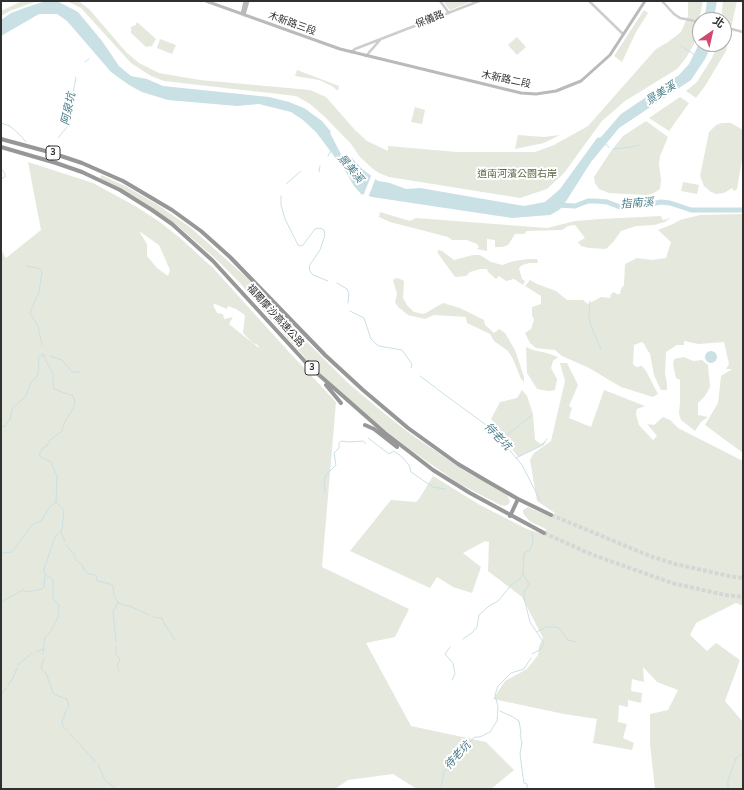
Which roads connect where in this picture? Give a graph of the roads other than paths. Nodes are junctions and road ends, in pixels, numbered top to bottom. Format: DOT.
graph roads {
  1 [pos="206,1"];
  2 [pos="247,1"];
  3 [pos="440,1"];
  4 [pos="479,1"];
  5 [pos="589,1"];
  6 [pos="645,1"];
  7 [pos="662,1"];
  8 [pos="449,13"];
  9 [pos="243,14"];
  10 [pos="692,21"];
  11 [pos="732,29"];
  12 [pos="743,32"];
  13 [pos="623,34"];
  14 [pos="380,39"];
  15 [pos="350,52"];
  16 [pos="366,56"];
  17 [pos="1,139"];
  18 [pos="1,147"];
  19 [pos="310,367"];
  20 [pos="341,403"];
  21 [pos="365,425"];
  22 [pos="407,451"];
  23 [pos="518,499"];
  24 [pos="551,515"];
  25 [pos="510,516"];
  26 [pos="544,533"];
  1 -- 9 [label="main road, 木新路三段"];
  2 -- 9 [label="main road"];
  3 -- 8 [label="street"];
  4 -- 8 [label="street, 保儀路"];
  5 -- 13 [label="street"];
  6 -- 13 [label="main road, 木新路二段"];
  7 -- 10 [label="street"];
  8 -- 14 [label="street, 保儀路"];
  9 -- 15 [label="main road, 木新路三段"];
  11 -- 12 [label="street"];
  13 -- 16 [label="main road, 木新路二段"];
  14 -- 15 [label="street, 保儀路"];
  14 -- 16 [label="street"];
  15 -- 16 [label="main road, 木新路二段"];
  17 -- 23 [label="highway, 福爾摩沙高速公路 / 3"];
  18 -- 19 [label="highway, 福爾摩沙高速公路 / 3"];
  19 -- 20 [label="highway"];
  19 -- 22 [label="highway, 福爾摩沙高速公路 / 3"];
  21 -- 22 [label="highway"];
  22 -- 25 [label="highway, 福爾摩沙高速公路 / 3"];
  23 -- 24 [label="highway, 福爾摩沙高速公路 / 3"];
  23 -- 25 [label="highway"];
  25 -- 26 [label="highway, 福爾摩沙高速公路 / 3"];
}
